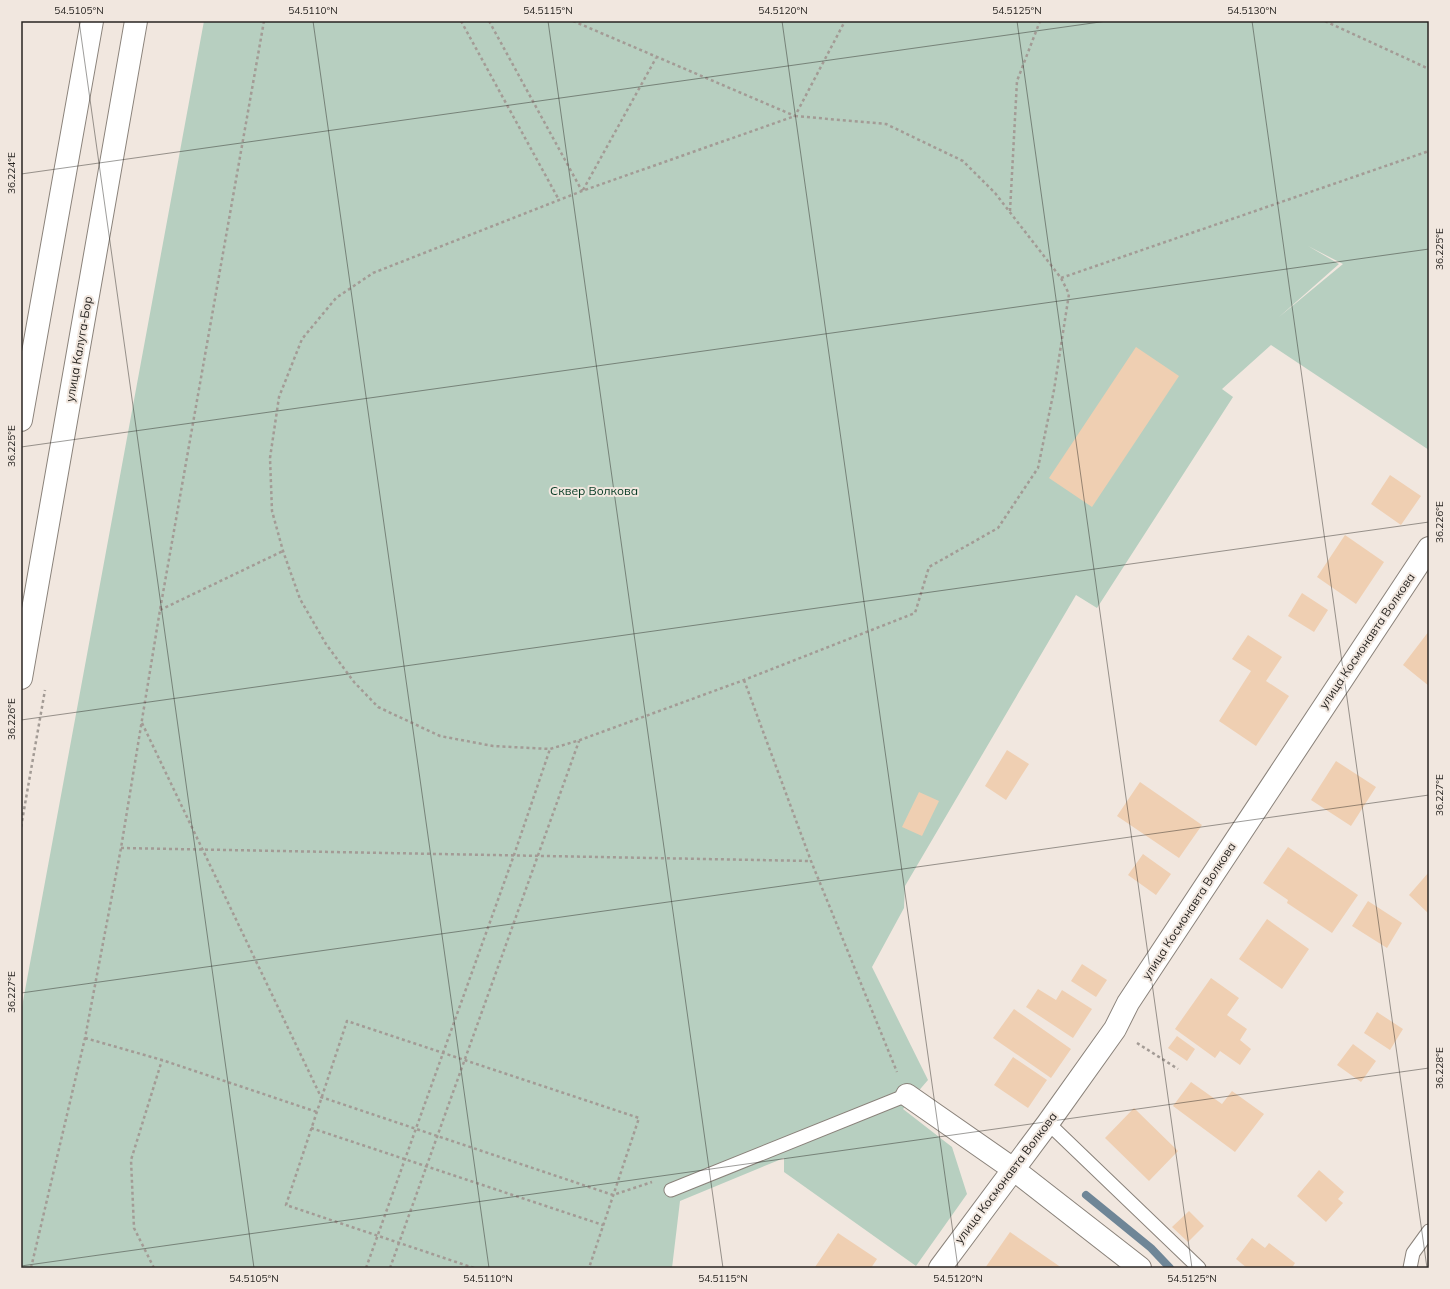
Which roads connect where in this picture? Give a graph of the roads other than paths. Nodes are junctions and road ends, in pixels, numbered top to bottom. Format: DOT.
graph roads {
  1 [pos="92,21"];
  2 [pos="136,21"];
  3 [pos="21,420"];
  4 [pos="1429,548"];
  5 [pos="21,678"];
  6 [pos="907,1095"];
  7 [pos="1048,1122"];
  8 [pos="1013,1168"];
  9 [pos="671,1190"];
  10 [pos="1429,1231"];
  11 [pos="940,1268"];
  12 [pos="1140,1268"];
  13 [pos="1199,1268"];
  14 [pos="1410,1268"];
  1 -- 3 [label="street"];
  2 -- 5 [label="street, улица Калуга-Бор"];
  4 -- 7 [label="street, улица Космонавта Волкова"];
  6 -- 8 [label="street"];
  6 -- 9 [label="lane"];
  7 -- 8 [label="street, улица Космонавта Волкова"];
  7 -- 13 [label="lane"];
  8 -- 11 [label="street, улица Космонавта Волкова"];
  8 -- 12 [label="street"];
  10 -- 14 [label="lane"];
}
